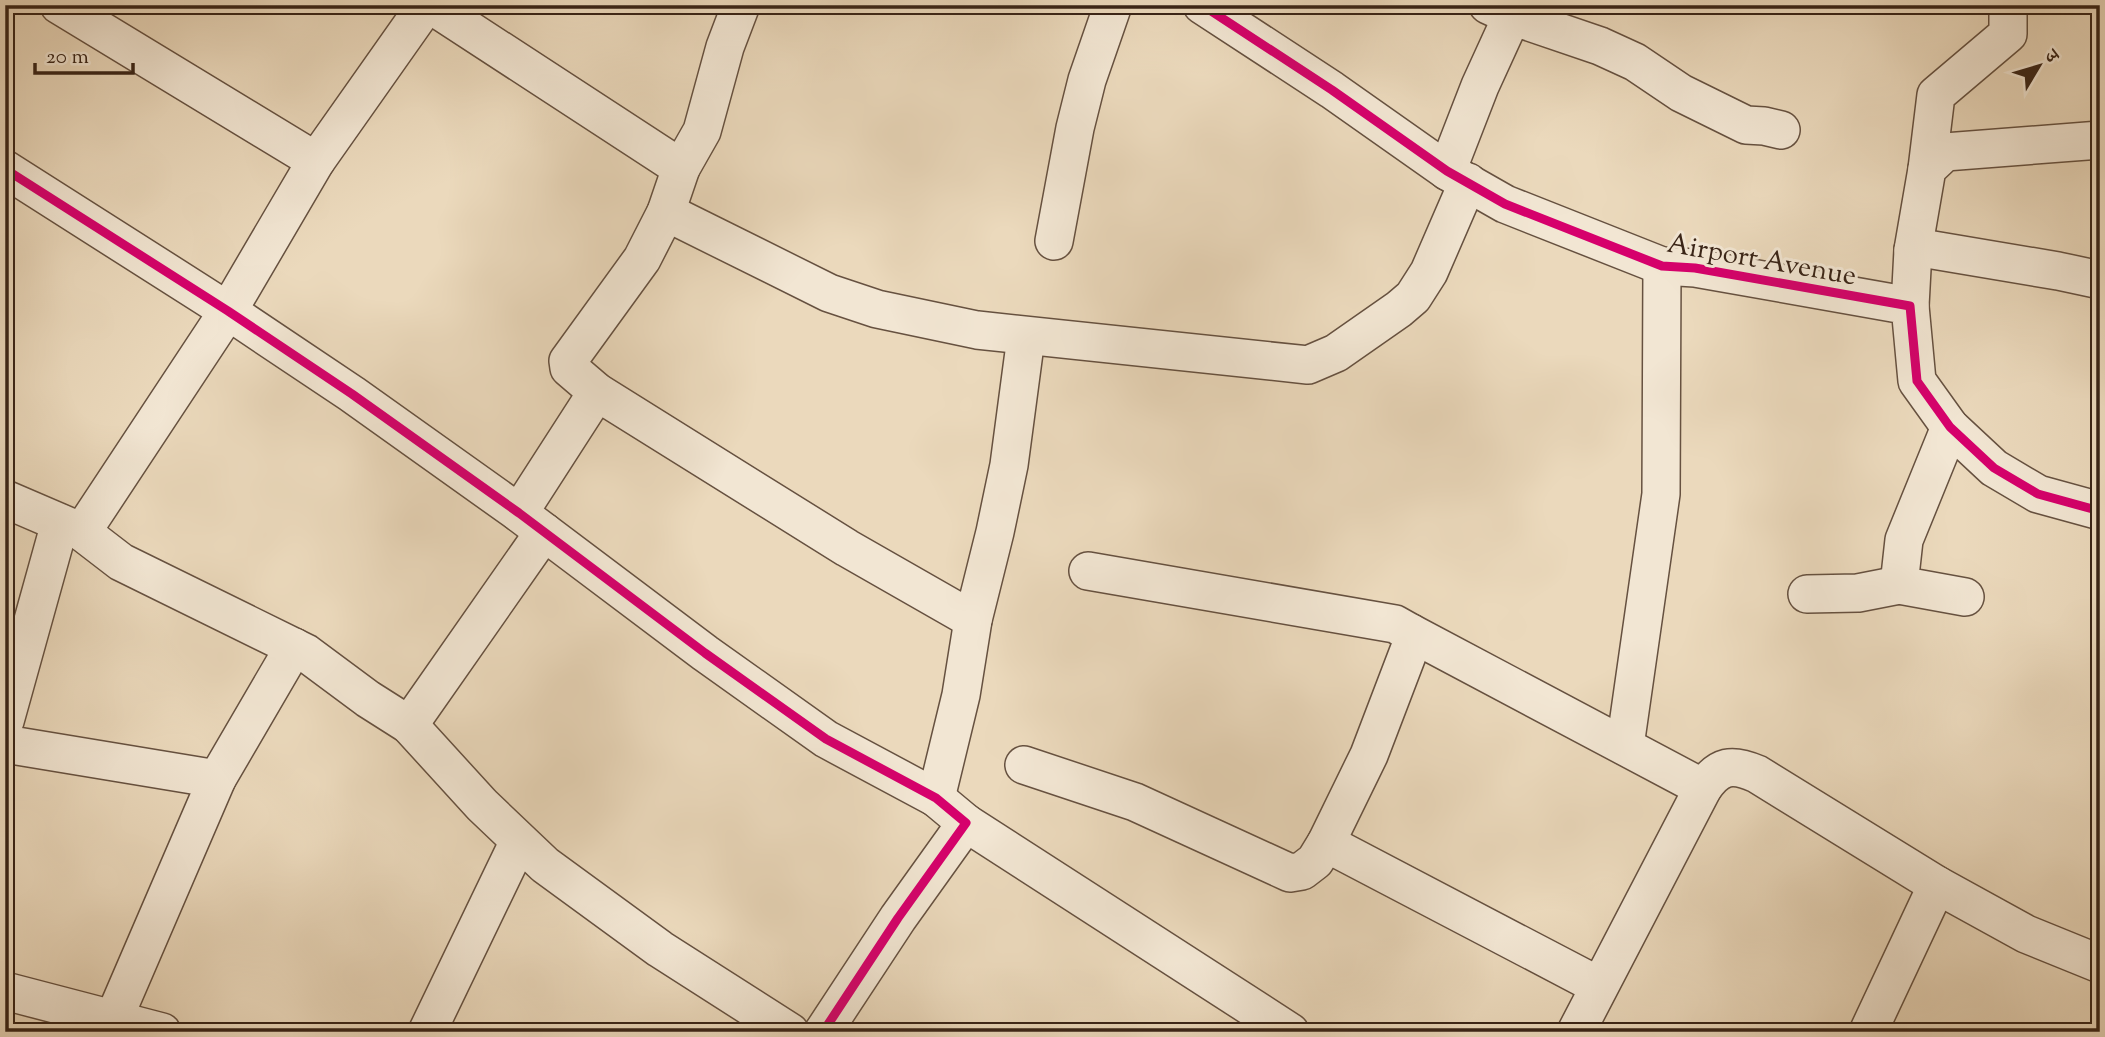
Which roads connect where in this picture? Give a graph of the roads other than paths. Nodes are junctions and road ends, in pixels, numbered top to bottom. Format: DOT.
graph roads {
  1 [pos="59,5"];
  2 [pos="429,5"];
  3 [pos="741,5"];
  4 [pos="1113,5"];
  5 [pos="1202,5"];
  6 [pos="2008,5"];
  7 [pos="1506,9"];
  8 [pos="1781,130"];
  9 [pos="2100,140"];
  10 [pos="316,161"];
  11 [pos="681,168"];
  12 [pos="5,169"];
  13 [pos="1927,169"];
  14 [pos="1458,176"];
  15 [pos="666,212"];
  16 [pos="1054,241"];
  17 [pos="1913,250"];
  18 [pos="1662,266"];
  19 [pos="2100,280"];
  20 [pos="1910,306"];
  21 [pos="228,311"];
  22 [pos="1026,337"];
  23 [pos="597,392"];
  24 [pos="1950,427"];
  25 [pos="5,499"];
  26 [pos="2100,511"];
  27 [pos="532,523"];
  28 [pos="71,528"];
  29 [pos="1088,571"];
  30 [pos="1899,585"];
  31 [pos="1807,594"];
  32 [pos="1965,597"];
  33 [pos="21,606"];
  34 [pos="973,620"];
  35 [pos="1411,633"];
  36 [pos="294,647"];
  37 [pos="5,721"];
  38 [pos="409,725"];
  39 [pos="5,744"];
  40 [pos="1625,746"];
  41 [pos="1024,765"];
  42 [pos="217,779"];
  43 [pos="1703,788"];
  44 [pos="936,798"];
  45 [pos="966,823"];
  46 [pos="519,841"];
  47 [pos="1325,843"];
  48 [pos="1937,886"];
  49 [pos="2100,964"];
  50 [pos="1599,986"];
  51 [pos="5,991"];
  52 [pos="112,1025"];
  53 [pos="162,1032"];
  54 [pos="428,1032"];
  55 [pos="790,1032"];
  56 [pos="823,1032"];
  57 [pos="1290,1032"];
  58 [pos="1576,1032"];
  59 [pos="1868,1032"];
  1 -- 10 [label="street"];
  2 -- 10 [label="street"];
  2 -- 11 [label="street"];
  3 -- 11 [label="street"];
  4 -- 16 [label="street"];
  5 -- 14 [label="street, Airport Avenue"];
  6 -- 13 [label="street"];
  7 -- 8 [label="street"];
  7 -- 14 [label="street"];
  9 -- 13 [label="street"];
  10 -- 21 [label="street"];
  11 -- 15 [label="street"];
  12 -- 21 [label="street"];
  13 -- 17 [label="street"];
  14 -- 18 [label="street, Airport Avenue"];
  14 -- 22 [label="street"];
  15 -- 22 [label="street"];
  15 -- 23 [label="street"];
  17 -- 19 [label="street"];
  17 -- 20 [label="street"];
  18 -- 20 [label="street, Airport Avenue"];
  18 -- 40 [label="street"];
  20 -- 24 [label="street"];
  21 -- 27 [label="street"];
  21 -- 28 [label="street"];
  22 -- 34 [label="street"];
  23 -- 27 [label="street"];
  23 -- 34 [label="street"];
  24 -- 26 [label="street"];
  24 -- 30 [label="street"];
  25 -- 28 [label="street"];
  27 -- 38 [label="street"];
  27 -- 44 [label="street"];
  28 -- 33 [label="street"];
  28 -- 36 [label="street"];
  29 -- 35 [label="street"];
  30 -- 31 [label="street"];
  30 -- 32 [label="street"];
  33 -- 37 [label="street"];
  34 -- 44 [label="street"];
  35 -- 40 [label="street"];
  35 -- 47 [label="street"];
  36 -- 38 [label="street"];
  36 -- 42 [label="street"];
  38 -- 46 [label="street"];
  39 -- 42 [label="street"];
  40 -- 43 [label="street"];
  41 -- 47 [label="street"];
  42 -- 52 [label="street"];
  43 -- 48 [label="street"];
  43 -- 50 [label="street"];
  44 -- 45 [label="street"];
  45 -- 56 [label="street"];
  45 -- 57 [label="street"];
  46 -- 54 [label="street"];
  46 -- 55 [label="street"];
  47 -- 50 [label="street"];
  48 -- 49 [label="street"];
  48 -- 59 [label="street"];
  50 -- 58 [label="street"];
  51 -- 52 [label="street"];
  52 -- 53 [label="street"];
}
